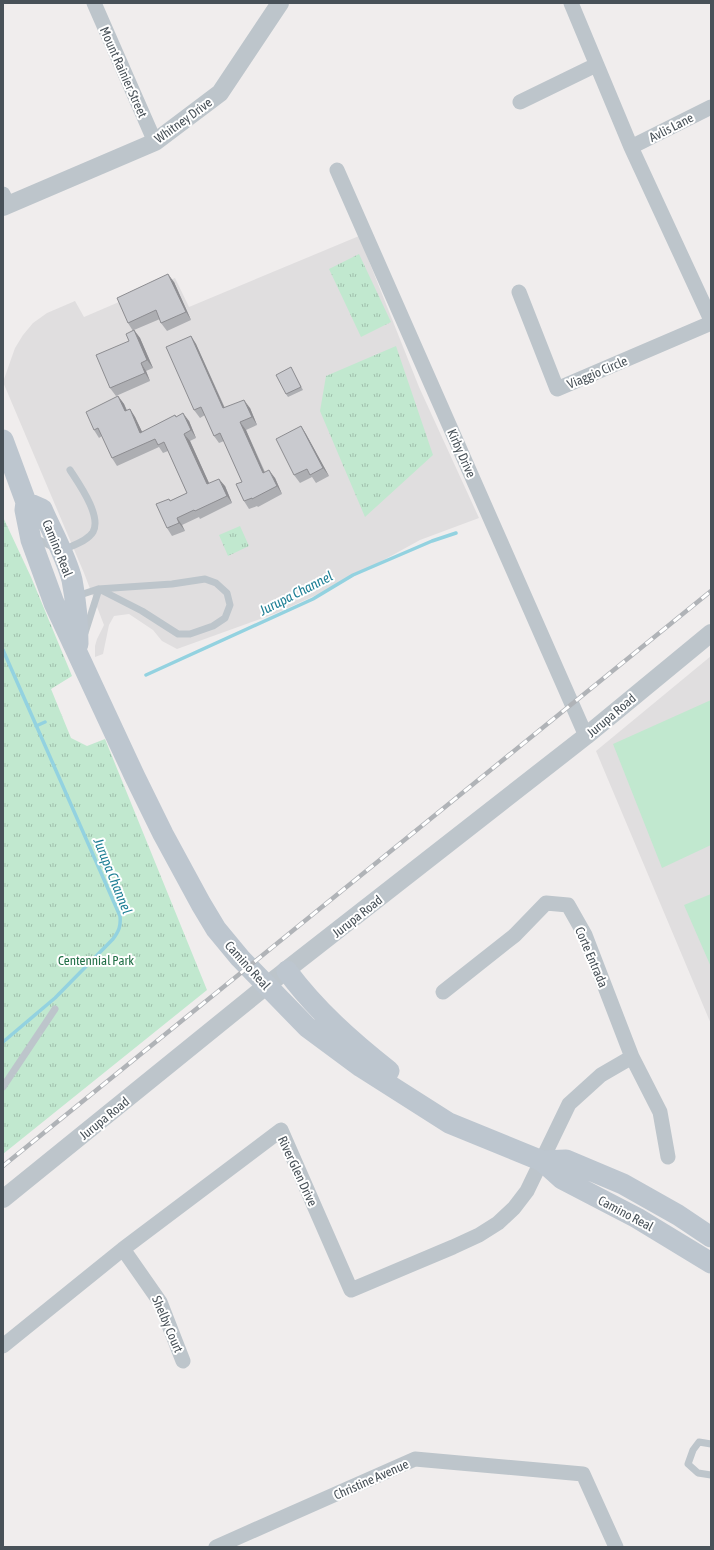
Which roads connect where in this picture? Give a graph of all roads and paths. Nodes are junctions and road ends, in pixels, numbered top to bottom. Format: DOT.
graph roads {
  1 [pos="94,3"];
  2 [pos="280,3"];
  3 [pos="571,3"];
  4 [pos="596,65"];
  5 [pos="520,102"];
  6 [pos="711,107"];
  7 [pos="155,142"];
  8 [pos="631,147"];
  9 [pos="337,170"];
  10 [pos="5,202"];
  11 [pos="519,292"];
  12 [pos="711,322"];
  13 [pos="3,440"];
  14 [pos="70,470"];
  15 [pos="26,502"];
  16 [pos="30,536"];
  17 [pos="60,551"];
  18 [pos="100,589"];
  19 [pos="64,600"];
  20 [pos="711,633"];
  21 [pos="79,653"];
  22 [pos="586,736"];
  23 [pos="287,971"];
  24 [pos="266,986"];
  25 [pos="443,992"];
  26 [pos="55,1009"];
  27 [pos="632,1057"];
  28 [pos="3,1088"];
  29 [pos="411,1100"];
  30 [pos="668,1158"];
  31 [pos="542,1161"];
  32 [pos="3,1199"];
  33 [pos="711,1237"];
  34 [pos="123,1249"];
  35 [pos="711,1263"];
  36 [pos="3,1346"];
  37 [pos="183,1361"];
  38 [pos="711,1444"];
  39 [pos="711,1475"];
  40 [pos="613,1546"];
  41 [pos="216,1547"];
  1 -- 7 [label="street, Mount Rainier Street"];
  2 -- 7 [label="street, Whitney Drive"];
  3 -- 4 [label="street, Viaggio Circle"];
  4 -- 5 [label="street"];
  4 -- 8 [label="street, Viaggio Circle"];
  6 -- 8 [label="street, Avlis Lane"];
  7 -- 10 [label="street, Whitney Drive"];
  8 -- 12 [label="street, Viaggio Circle"];
  9 -- 22 [label="street, Kirby Drive"];
  11 -- 12 [label="street, Viaggio Circle"];
  13 -- 15 [label="main road, Camino Real"];
  14 -- 17 [label="lane"];
  15 -- 16 [label="main road, Camino Real"];
  15 -- 17 [label="main road, Camino Real"];
  16 -- 17 [label="lane"];
  16 -- 19 [label="main road, Camino Real"];
  17 -- 19 [label="main road, Camino Real"];
  18 -- 18 [label="lane"];
  18 -- 19 [label="lane"];
  18 -- 21 [label="lane"];
  19 -- 21 [label="main road, Camino Real"];
  20 -- 22 [label="street, Jurupa Road"];
  21 -- 24 [label="main road, Camino Real"];
  22 -- 23 [label="street, Jurupa Road"];
  23 -- 24 [label="street, Jurupa Road"];
  23 -- 29 [label="main road"];
  24 -- 29 [label="main road, Camino Real"];
  24 -- 32 [label="street, Jurupa Road"];
  25 -- 27 [label="street, Corte Entrada"];
  26 -- 28 [label="lane"];
  27 -- 30 [label="street, Corte Entrada"];
  27 -- 31 [label="street"];
  29 -- 31 [label="main road, Camino Real"];
  31 -- 33 [label="main road, Camino Real"];
  31 -- 34 [label="street, River Glen Drive"];
  31 -- 35 [label="main road, Camino Real"];
  34 -- 36 [label="street, River Glen Drive"];
  34 -- 37 [label="street, Shelby Court"];
  38 -- 39 [label="lane"];
  40 -- 41 [label="street, Christine Avenue"];
}
